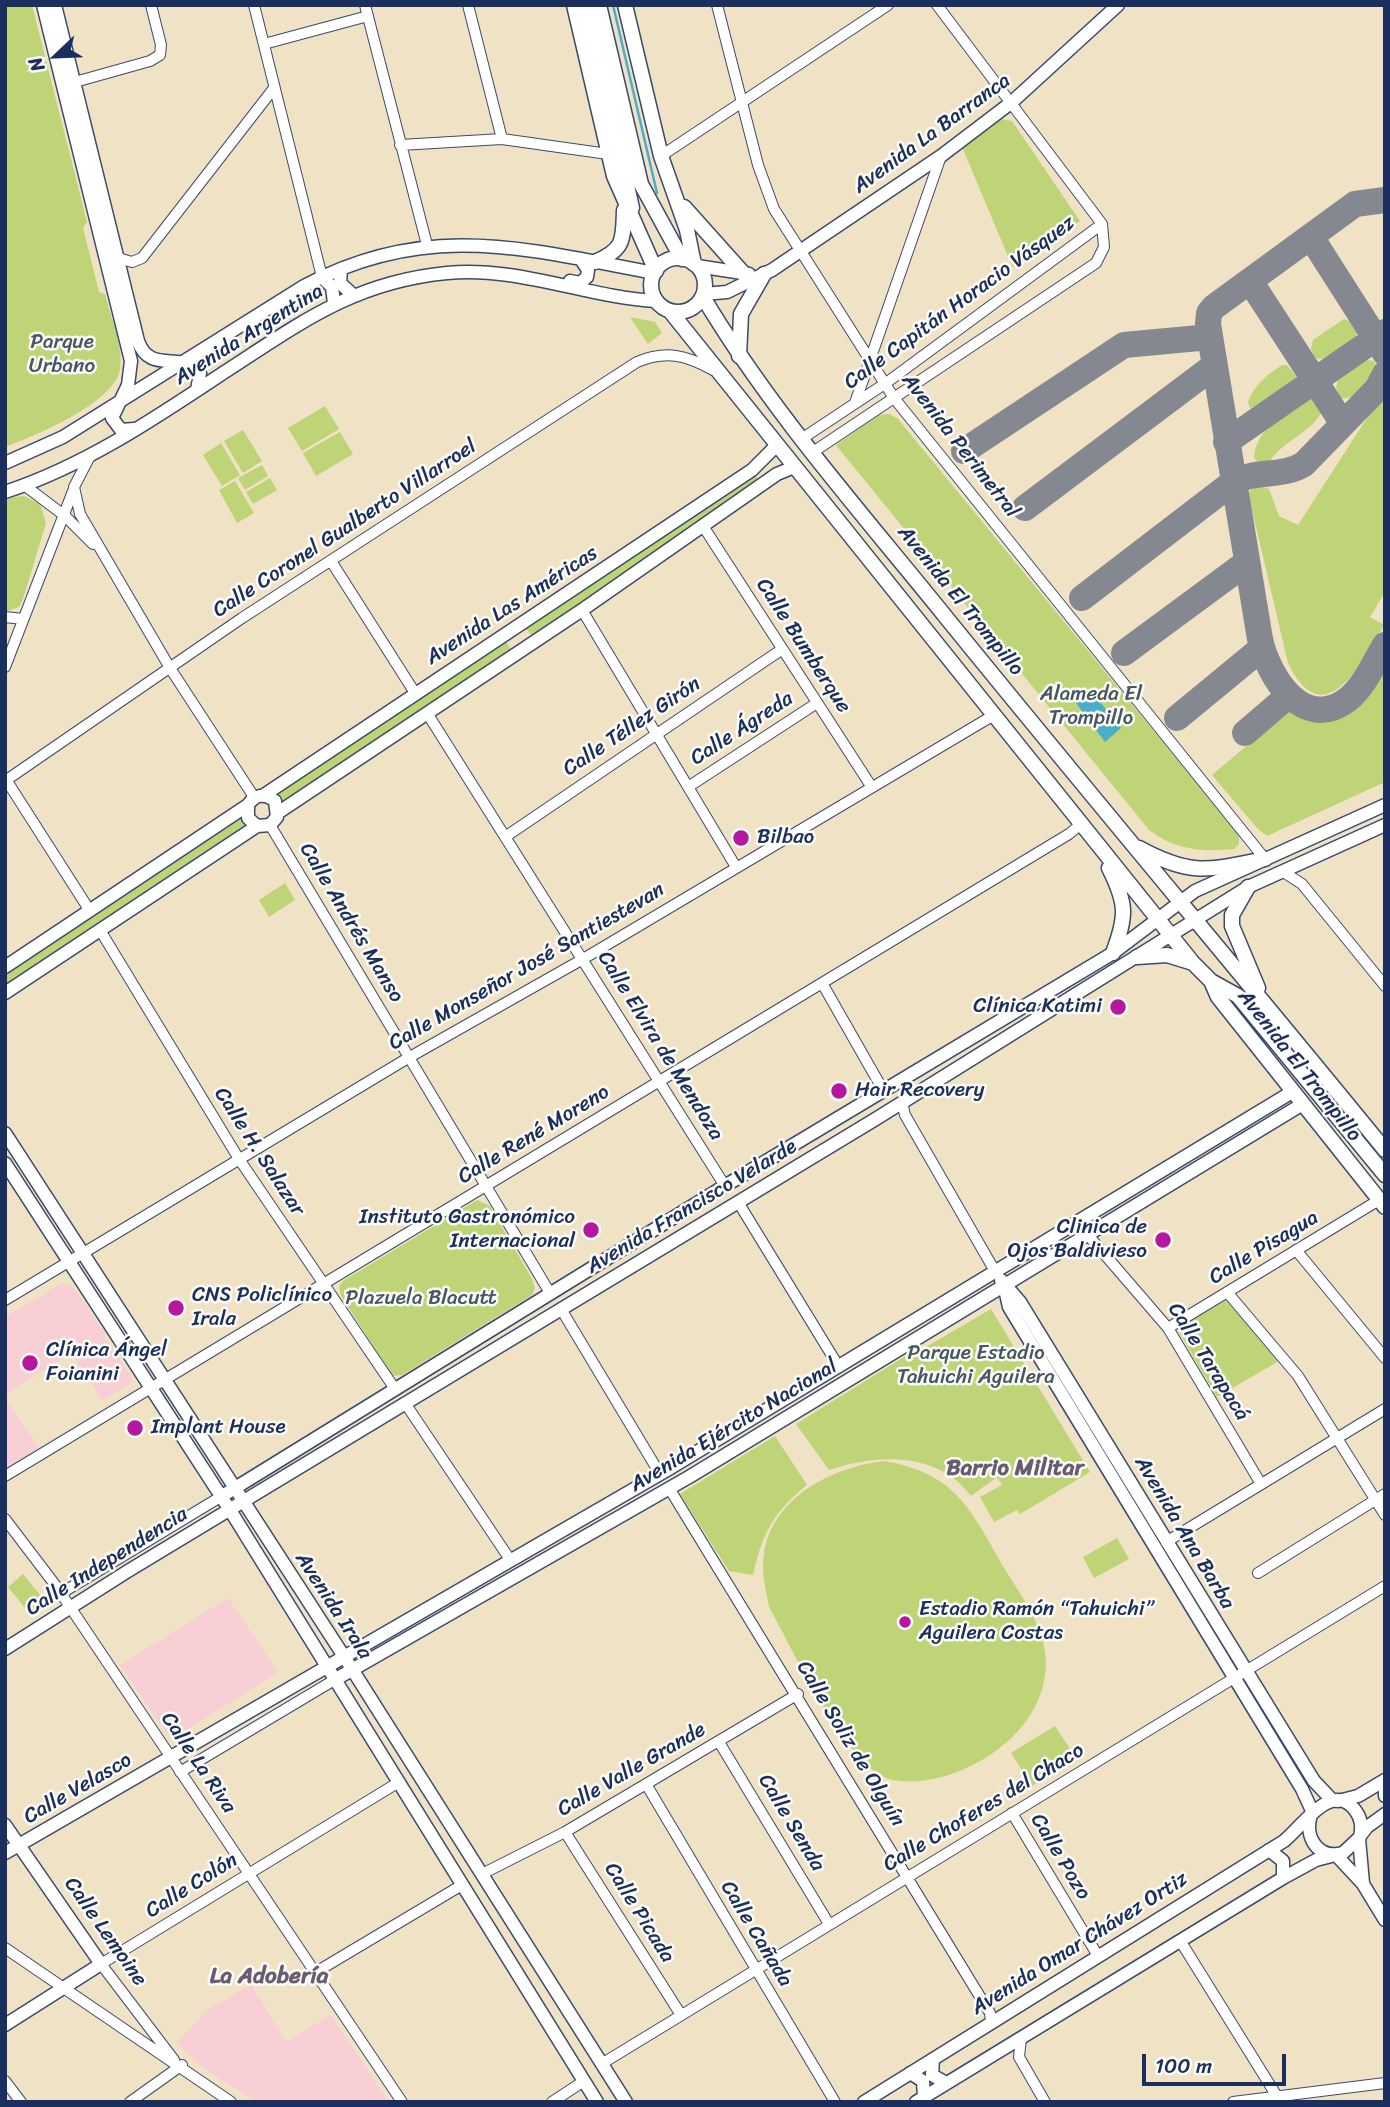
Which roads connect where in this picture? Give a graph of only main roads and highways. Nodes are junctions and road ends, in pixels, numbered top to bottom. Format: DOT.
graph roads {
  1 [pos="43,5"];
  2 [pos="55,5"];
  3 [pos="574,5"];
  4 [pos="587,5"];
  5 [pos="599,5"];
  6 [pos="625,5"];
  7 [pos="1118,5"];
  8 [pos="674,194"];
  9 [pos="624,202"];
  10 [pos="636,231"];
  11 [pos="589,262"];
  12 [pos="691,263"];
  13 [pos="341,269"];
  14 [pos="655,272"];
  15 [pos="755,274"];
  16 [pos="322,277"];
  17 [pos="532,279"];
  18 [pos="353,295"];
  19 [pos="703,295"];
  20 [pos="656,301"];
  21 [pos="334,303"];
  22 [pos="670,311"];
  23 [pos="740,357"];
  24 [pos="180,362"];
  25 [pos="197,390"];
  26 [pos="119,403"];
  27 [pos="134,429"];
  28 [pos="777,446"];
  29 [pos="5,463"];
  30 [pos="794,467"];
  31 [pos="752,470"];
  32 [pos="761,485"];
  33 [pos="5,492"];
  34 [pos="512,630"];
  35 [pos="524,648"];
  36 [pos="255,799"];
  37 [pos="1385,805"];
  38 [pos="279,812"];
  39 [pos="264,825"];
  40 [pos="1385,825"];
  41 [pos="1096,842"];
  42 [pos="1130,843"];
  43 [pos="1265,859"];
  44 [pos="1248,887"];
  45 [pos="1180,902"];
  46 [pos="1157,918"];
  47 [pos="1195,920"];
  48 [pos="1171,935"];
  49 [pos="1113,953"];
  50 [pos="1137,957"];
  51 [pos="1193,963"];
  52 [pos="5,967"];
  53 [pos="1211,981"];
  54 [pos="5,993"];
  55 [pos="1266,1005"];
  56 [pos="918,1070"];
  57 [pos="883,1090"];
  58 [pos="1292,1092"];
  59 [pos="904,1101"];
  60 [pos="1301,1105"];
  61 [pos="874,1120"];
  62 [pos="5,1133"];
  63 [pos="1385,1150"];
  64 [pos="5,1163"];
  65 [pos="1385,1175"];
  66 [pos="726,1186"];
  67 [pos="738,1202"];
  68 [pos="1382,1204"];
  69 [pos="996,1273"];
  70 [pos="1004,1285"];
  71 [pos="551,1293"];
  72 [pos="561,1309"];
  73 [pos="839,1366"];
  74 [pos="848,1381"];
  75 [pos="395,1389"];
  76 [pos="405,1403"];
  77 [pos="661,1473"];
  78 [pos="670,1488"];
  79 [pos="227,1493"];
  80 [pos="242,1502"];
  81 [pos="230,1510"];
  82 [pos="1158,1537"];
  83 [pos="511,1562"];
  84 [pos="525,1572"];
  85 [pos="511,1579"];
  86 [pos="5,1648"];
  87 [pos="345,1658"];
  88 [pos="328,1667"];
  89 [pos="352,1670"];
  90 [pos="336,1679"];
  91 [pos="171,1758"];
  92 [pos="1385,1781"];
  93 [pos="1385,1796"];
  94 [pos="1334,1801"];
  95 [pos="1312,1814"];
  96 [pos="1385,1814"];
  97 [pos="5,1825"];
  98 [pos="1360,1838"];
  99 [pos="20,1845"];
  100 [pos="1269,1850"];
  101 [pos="5,1853"];
  102 [pos="1336,1855"];
  103 [pos="1283,1878"];
  104 [pos="1363,1884"];
  105 [pos="1385,1920"];
  106 [pos="102,1964"];
  107 [pos="5,2025"];
  108 [pos="933,2059"];
  109 [pos="910,2073"];
  110 [pos="946,2083"];
  111 [pos="920,2099"];
  112 [pos="597,2102"];
  113 [pos="626,2102"];
  114 [pos="864,2102"];
  1 -- 26 [label="main road"];
  2 -- 24 [label="main road"];
  3 -- 9 [label="main road"];
  4 -- 10 [label="main road"];
  5 -- 12 [label="main road"];
  6 -- 8 [label="main road"];
  7 -- 15 [label="main road, Avenida La Barranca"];
  8 -- 12 [label="main road"];
  8 -- 15 [label="main road"];
  9 -- 10 [label="main road"];
  9 -- 11 [label="main road"];
  10 -- 14 [label="main road"];
  11 -- 13 [label="main road, Avenida Argentina"];
  11 -- 14 [label="main road, Avenida Argentina"];
  11 -- 17 [label="main road"];
  12 -- 14 [label="main road"];
  12 -- 15 [label="main road"];
  12 -- 19 [label="main road"];
  13 -- 16 [label="main road, Avenida Argentina"];
  13 -- 18 [label="main road"];
  14 -- 20 [label="main road"];
  15 -- 19 [label="main road, Avenida La Barranca"];
  15 -- 23 [label="main road"];
  16 -- 21 [label="main road"];
  16 -- 24 [label="main road, Avenida Argentina"];
  17 -- 18 [label="main road, Avenida Argentina"];
  17 -- 20 [label="main road, Avenida Argentina"];
  18 -- 21 [label="main road, Avenida Argentina"];
  19 -- 22 [label="main road"];
  19 -- 23 [label="main road, Avenida El Trompillo"];
  20 -- 22 [label="main road"];
  21 -- 25 [label="main road, Avenida Argentina"];
  22 -- 28 [label="main road, Avenida El Trompillo"];
  23 -- 42 [label="main road, Avenida El Trompillo"];
  24 -- 25 [label="main road"];
  24 -- 26 [label="main road, Avenida Argentina"];
  25 -- 27 [label="main road, Avenida Argentina"];
  26 -- 27 [label="main road"];
  26 -- 29 [label="main road, Avenida Argentina"];
  27 -- 33 [label="main road, Avenida Argentina"];
  28 -- 30 [label="main road, Avenida El Trompillo"];
  28 -- 31 [label="main road, Avenida Las Américas"];
  30 -- 32 [label="main road, Avenida Las Américas"];
  30 -- 41 [label="main road, Avenida El Trompillo"];
  31 -- 32 [label="main road"];
  31 -- 34 [label="main road, Avenida Las Américas"];
  32 -- 35 [label="main road, Avenida Las Américas"];
  34 -- 35 [label="main road"];
  34 -- 36 [label="main road, Avenida Las Américas"];
  35 -- 38 [label="main road, Avenida Las Américas"];
  36 -- 38 [label="main road"];
  36 -- 39 [label="main road"];
  36 -- 52 [label="main road, Avenida Las Américas"];
  37 -- 43 [label="main road, Avenida Francisco Velarde"];
  38 -- 39 [label="main road"];
  39 -- 54 [label="main road"];
  40 -- 44 [label="main road, Avenida Francisco Velarde"];
  41 -- 46 [label="main road, Avenida El Trompillo"];
  41 -- 49 [label="main road"];
  42 -- 43 [label="main road"];
  42 -- 45 [label="main road, Avenida El Trompillo"];
  43 -- 45 [label="main road, Avenida Francisco Velarde"];
  44 -- 47 [label="main road, Avenida Francisco Velarde"];
  44 -- 55 [label="main road"];
  45 -- 46 [label="main road, Avenida Francisco Velarde"];
  45 -- 47 [label="main road, Avenida El Trompillo"];
  46 -- 48 [label="main road, Avenida El Trompillo"];
  46 -- 49 [label="main road, Avenida Francisco Velarde"];
  47 -- 48 [label="main road, Avenida Francisco Velarde"];
  47 -- 55 [label="main road, Avenida El Trompillo"];
  48 -- 50 [label="main road, Avenida Francisco Velarde"];
  48 -- 51 [label="main road, Avenida El Trompillo"];
  49 -- 56 [label="main road, Avenida Francisco Velarde"];
  50 -- 51 [label="main road"];
  50 -- 59 [label="main road, Avenida Francisco Velarde"];
  51 -- 53 [label="main road, Avenida El Trompillo"];
  53 -- 58 [label="main road, Avenida El Trompillo"];
  53 -- 65 [label="main road, Avenida El Trompillo"];
  55 -- 63 [label="main road, Avenida El Trompillo"];
  56 -- 57 [label="main road, Avenida Francisco Velarde"];
  56 -- 59 [label="main road"];
  57 -- 61 [label="main road"];
  57 -- 66 [label="main road, Avenida Francisco Velarde"];
  58 -- 60 [label="main road, Avenida El Trompillo"];
  58 -- 69 [label="main road, Avenida Ejército Nacional"];
  59 -- 61 [label="main road, Avenida Francisco Velarde"];
  60 -- 68 [label="main road, Avenida El Trompillo"];
  60 -- 70 [label="main road, Avenida Ejército Nacional"];
  61 -- 67 [label="main road, Avenida Francisco Velarde"];
  62 -- 79 [label="main road, Avenida Irala"];
  64 -- 79 [label="main road, Avenida Irala"];
  66 -- 67 [label="main road"];
  66 -- 71 [label="main road, Avenida Francisco Velarde"];
  67 -- 72 [label="main road, Avenida Francisco Velarde"];
  69 -- 70 [label="main road, Avenida Ana Barba"];
  69 -- 73 [label="main road, Avenida Ejército Nacional"];
  70 -- 74 [label="main road, Avenida Ejército Nacional"];
  70 -- 82 [label="main road, Avenida Ana Barba"];
  71 -- 72 [label="main road"];
  71 -- 75 [label="main road, Avenida Francisco Velarde"];
  72 -- 76 [label="main road, Avenida Francisco Velarde"];
  73 -- 74 [label="main road"];
  73 -- 77 [label="main road, Avenida Ejército Nacional"];
  74 -- 78 [label="main road, Avenida Ejército Nacional"];
  75 -- 76 [label="main road"];
  75 -- 79 [label="main road, Avenida Francisco Velarde"];
  76 -- 80 [label="main road, Avenida Francisco Velarde"];
  77 -- 78 [label="main road"];
  77 -- 83 [label="main road, Avenida Ejército Nacional"];
  78 -- 84 [label="main road, Avenida Ejército Nacional"];
  79 -- 80 [label="main road, Avenida Irala"];
  79 -- 81 [label="main road, Avenida Irala"];
  80 -- 81 [label="main road, Avenida Francisco Velarde"];
  80 -- 87 [label="main road, Avenida Irala"];
  81 -- 86 [label="main road, Calle Independencia"];
  81 -- 88 [label="main road, Avenida Irala"];
  82 -- 94 [label="main road, Avenida Ana Barba"];
  82 -- 95 [label="main road, Avenida Ana Barba"];
  83 -- 84 [label="main road"];
  83 -- 85 [label="main road"];
  83 -- 87 [label="main road, Avenida Ejército Nacional"];
  84 -- 85 [label="main road, Avenida Ejército Nacional"];
  85 -- 89 [label="main road, Avenida Ejército Nacional"];
  87 -- 88 [label="main road, Avenida Ejército Nacional"];
  87 -- 89 [label="main road, Avenida Irala"];
  88 -- 90 [label="main road, Avenida Irala"];
  88 -- 91 [label="main road, Avenida Ejército Nacional"];
  89 -- 90 [label="main road, Avenida Ejército Nacional"];
  89 -- 113 [label="main road, Avenida Irala"];
  90 -- 112 [label="main road, Avenida Irala"];
  91 -- 99 [label="main road, Calle Velasco"];
  92 -- 93 [label="main road"];
  92 -- 94 [label="main road"];
  94 -- 95 [label="main road"];
  94 -- 98 [label="main road"];
  95 -- 100 [label="main road, Avenida Omar Chávez Ortiz"];
  95 -- 102 [label="main road"];
  96 -- 98 [label="main road"];
  97 -- 99 [label="main road, Calle Lemoine"];
  98 -- 102 [label="main road"];
  98 -- 104 [label="main road"];
  99 -- 101 [label="main road, Calle Velasco"];
  99 -- 106 [label="main road, Calle Lemoine"];
  100 -- 103 [label="main road"];
  100 -- 108 [label="main road, Avenida Omar Chávez Ortiz"];
  102 -- 103 [label="main road"];
  102 -- 104 [label="main road"];
  103 -- 110 [label="main road"];
  104 -- 105 [label="main road"];
  106 -- 107 [label="main road, Calle Colón"];
  108 -- 109 [label="main road, Avenida Omar Chávez Ortiz"];
  108 -- 110 [label="main road"];
  109 -- 111 [label="main road"];
  109 -- 114 [label="main road, Avenida Omar Chávez Ortiz"];
  110 -- 111 [label="main road"];
}
